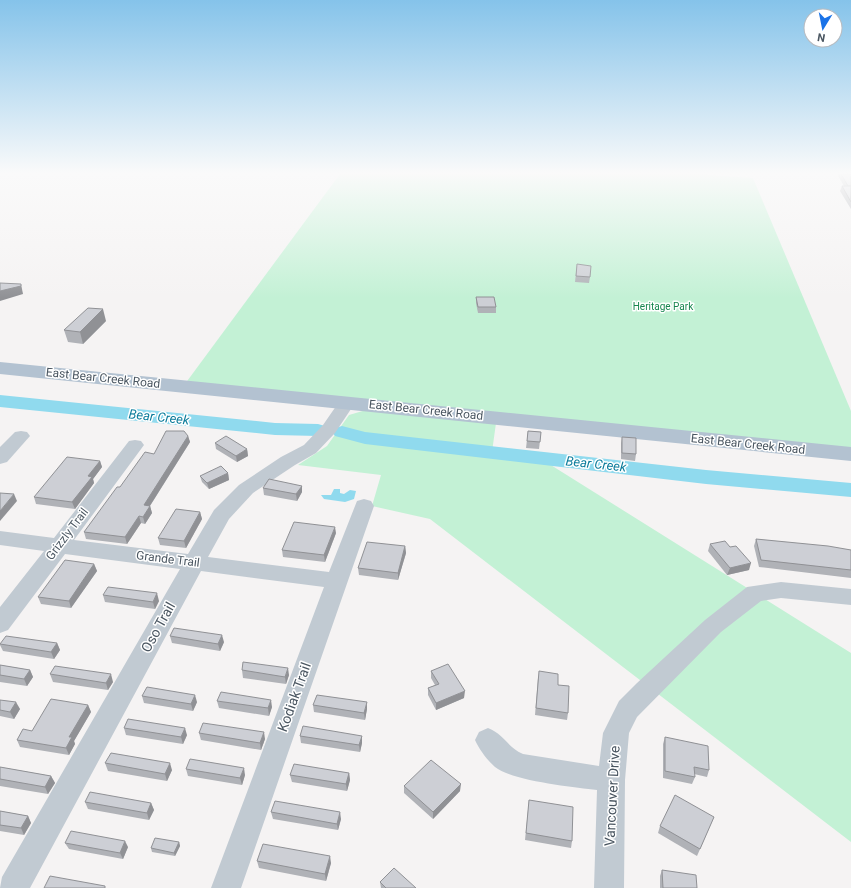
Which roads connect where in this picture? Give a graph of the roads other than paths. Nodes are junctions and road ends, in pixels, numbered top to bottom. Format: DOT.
graph roads {
  1 [pos="0,368"];
  2 [pos="348,403"];
  3 [pos="21,436"];
  4 [pos="135,445"];
  5 [pos="851,454"];
  6 [pos="0,458"];
  7 [pos="364,506"];
  8 [pos="0,538"];
  9 [pos="59,545"];
  10 [pos="194,563"];
  11 [pos="336,581"];
  12 [pos="851,597"];
  13 [pos="0,624"];
  14 [pos="488,740"];
  15 [pos="610,780"];
  16 [pos="13,888"];
  17 [pos="226,888"];
  18 [pos="609,888"];
  1 -- 2 [label="main road, East Bear Creek Road"];
  2 -- 5 [label="main road, East Bear Creek Road"];
  2 -- 10 [label="street, Oso Trail"];
  3 -- 6 [label="street"];
  4 -- 9 [label="street, Grizzly Trail"];
  7 -- 11 [label="street, Kodiak Trail"];
  8 -- 9 [label="street, Grande Trail"];
  9 -- 10 [label="street, Grande Trail"];
  9 -- 13 [label="street, Grizzly Trail"];
  10 -- 11 [label="street, Grande Trail"];
  10 -- 16 [label="street, Oso Trail"];
  11 -- 17 [label="street, Kodiak Trail"];
  12 -- 15 [label="street, Vancouver Drive"];
  14 -- 15 [label="street"];
  15 -- 18 [label="street, Vancouver Drive"];
}
